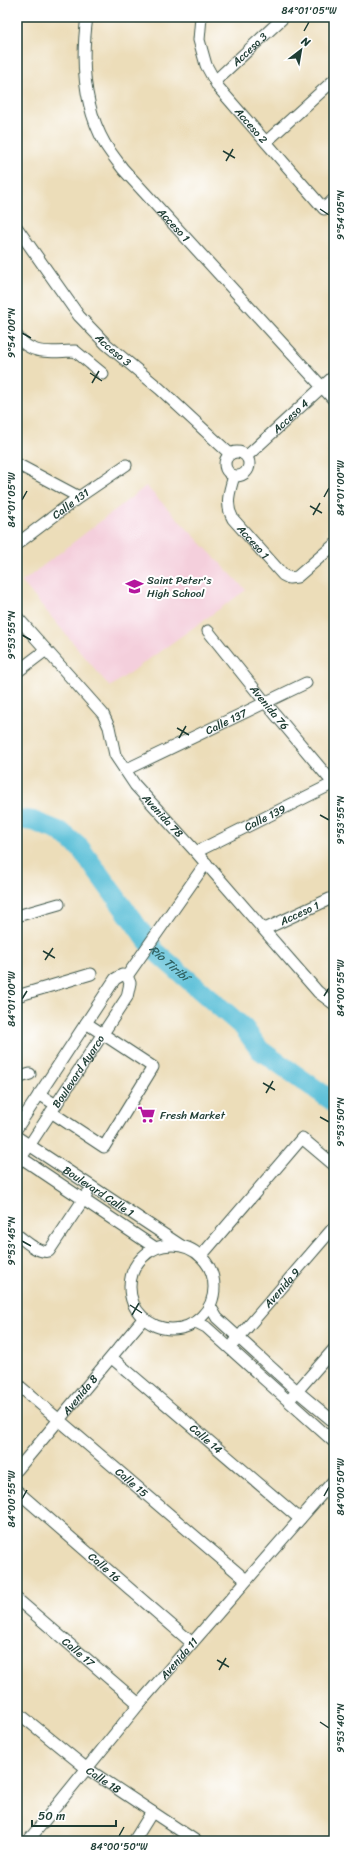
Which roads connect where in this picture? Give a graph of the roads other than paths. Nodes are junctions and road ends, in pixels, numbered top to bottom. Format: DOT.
graph roads {
  1 [pos="87,17"];
  2 [pos="201,17"];
  3 [pos="284,17"];
  4 [pos="334,80"];
  5 [pos="215,81"];
  6 [pos="266,142"];
  7 [pos="334,199"];
  8 [pos="17,228"];
  9 [pos="17,336"];
  10 [pos="103,374"];
  11 [pos="334,376"];
  12 [pos="322,386"];
  13 [pos="334,400"];
  14 [pos="230,454"];
  15 [pos="247,456"];
  16 [pos="17,464"];
  17 [pos="126,465"];
  18 [pos="234,476"];
  19 [pos="78,496"];
  20 [pos="17,544"];
  21 [pos="334,545"];
  22 [pos="17,617"];
  23 [pos="208,631"];
  24 [pos="46,650"];
  25 [pos="17,672"];
  26 [pos="306,683"];
  27 [pos="265,702"];
  28 [pos="125,770"];
  29 [pos="334,783"];
  30 [pos="196,852"];
  31 [pos="206,863"];
  32 [pos="333,898"];
  33 [pos="59,904"];
  34 [pos="17,916"];
  35 [pos="264,929"];
  36 [pos="91,974"];
  37 [pos="127,976"];
  38 [pos="17,996"];
  39 [pos="332,1003"];
  40 [pos="86,1023"];
  41 [pos="103,1034"];
  42 [pos="30,1074"];
  43 [pos="17,1078"];
  44 [pos="39,1094"];
  45 [pos="54,1109"];
  46 [pos="17,1128"];
  47 [pos="17,1137"];
  48 [pos="30,1145"];
  49 [pos="18,1159"];
  50 [pos="334,1165"];
  51 [pos="92,1187"];
  52 [pos="83,1200"];
  53 [pos="334,1227"];
  54 [pos="17,1235"];
  55 [pos="180,1245"];
  56 [pos="154,1248"];
  57 [pos="201,1256"];
  58 [pos="210,1306"];
  59 [pos="143,1319"];
  60 [pos="196,1322"];
  61 [pos="239,1338"];
  62 [pos="229,1349"];
  63 [pos="334,1349"];
  64 [pos="112,1358"];
  65 [pos="17,1384"];
  66 [pos="297,1391"];
  67 [pos="288,1402"];
  68 [pos="61,1420"];
  69 [pos="334,1422"];
  70 [pos="334,1442"];
  71 [pos="17,1470"];
  72 [pos="334,1480"];
  73 [pos="17,1491"];
  74 [pos="300,1519"];
  75 [pos="246,1580"];
  76 [pos="17,1599"];
  77 [pos="192,1643"];
  78 [pos="139,1704"];
  79 [pos="18,1716"];
  80 [pos="86,1768"];
  81 [pos="152,1812"];
  82 [pos="28,1841"];
  83 [pos="134,1841"];
  84 [pos="196,1841"];
  1 -- 12 [label="street, Acceso 1"];
  2 -- 5 [label="street, Acceso 2"];
  3 -- 5 [label="street, Acceso 3"];
  4 -- 6 [label="street"];
  5 -- 6 [label="street, Acceso 2"];
  6 -- 7 [label="street, Acceso 2"];
  8 -- 14 [label="street, Acceso 3"];
  9 -- 10 [label="street"];
  11 -- 12 [label="street, Acceso 4"];
  12 -- 13 [label="street, Acceso 1"];
  12 -- 15 [label="street, Acceso 4"];
  14 -- 15 [label="street"];
  14 -- 18 [label="street"];
  15 -- 18 [label="street"];
  16 -- 19 [label="street"];
  17 -- 19 [label="street, Calle 131"];
  18 -- 21 [label="street, Acceso 1"];
  19 -- 20 [label="street, Calle 131"];
  22 -- 24 [label="street, Avenida 78"];
  23 -- 27 [label="street, Avenida 76"];
  24 -- 25 [label="street"];
  24 -- 28 [label="street, Avenida 78"];
  26 -- 27 [label="street, Calle 137"];
  27 -- 28 [label="street, Calle 137"];
  27 -- 29 [label="street, Avenida 76"];
  28 -- 30 [label="street, Avenida 78"];
  29 -- 30 [label="street, Calle 139"];
  30 -- 31 [label="street, Avenida 78"];
  31 -- 35 [label="street, Avenida 78"];
  31 -- 37 [label="street, Boulevard Ayarco"];
  32 -- 35 [label="street, Acceso 1"];
  33 -- 34 [label="street"];
  35 -- 39 [label="street, Avenida 78"];
  36 -- 38 [label="street"];
  37 -- 40 [label="street, Boulevard Ayarco"];
  37 -- 41 [label="street, Boulevard Ayarco"];
  40 -- 41 [label="street"];
  40 -- 44 [label="street, Boulevard Ayarco"];
  41 -- 45 [label="street, Boulevard Ayarco"];
  41 -- 45 [label="street"];
  42 -- 43 [label="street"];
  44 -- 45 [label="street"];
  44 -- 46 [label="street, Boulevard Ayarco"];
  45 -- 48 [label="street, Boulevard Ayarco"];
  47 -- 48 [label="street, Boulevard Calle 1"];
  48 -- 49 [label="street, Boulevard Ayarco"];
  48 -- 51 [label="street, Boulevard Calle 1"];
  49 -- 52 [label="street, Boulevard Calle 1"];
  50 -- 57 [label="street"];
  51 -- 52 [label="street"];
  51 -- 55 [label="street, Boulevard Calle 1"];
  52 -- 54 [label="street"];
  52 -- 56 [label="street, Boulevard Calle 1"];
  53 -- 61 [label="street, Avenida 9"];
  55 -- 56 [label="street"];
  55 -- 57 [label="street, Boulevard Calle 1"];
  56 -- 59 [label="street"];
  57 -- 58 [label="street, Boulevard Calle 1"];
  58 -- 60 [label="street, Boulevard Calle 1"];
  58 -- 61 [label="street"];
  59 -- 60 [label="street, Boulevard Calle 1"];
  59 -- 64 [label="street, Avenida 8"];
  60 -- 62 [label="street"];
  61 -- 62 [label="street, Avenida 9"];
  61 -- 66 [label="street"];
  62 -- 67 [label="street"];
  63 -- 66 [label="street"];
  64 -- 68 [label="street, Avenida 8"];
  64 -- 74 [label="street, Calle 14"];
  65 -- 68 [label="street, Calle 15"];
  66 -- 67 [label="street"];
  66 -- 69 [label="street"];
  67 -- 70 [label="street"];
  68 -- 71 [label="street, Avenida 8"];
  68 -- 75 [label="street, Calle 15"];
  72 -- 74 [label="street, Avenida 11"];
  73 -- 77 [label="street, Calle 16"];
  74 -- 75 [label="street, Avenida 11"];
  75 -- 77 [label="street, Avenida 11"];
  76 -- 78 [label="street, Calle 17"];
  77 -- 78 [label="street, Avenida 11"];
  78 -- 80 [label="street, Avenida 11"];
  79 -- 80 [label="street, Calle 18"];
  80 -- 81 [label="street, Calle 18"];
  80 -- 82 [label="street, Avenida 11"];
  81 -- 83 [label="street"];
  81 -- 84 [label="street, Calle 18"];
}
